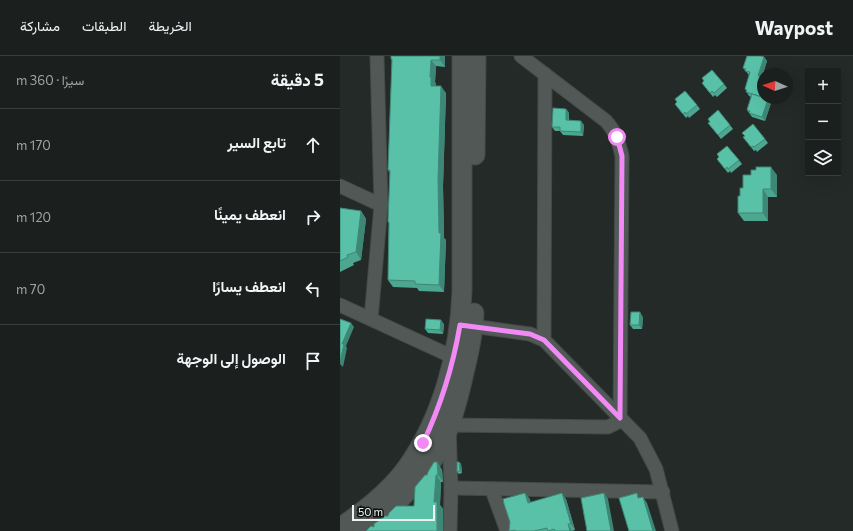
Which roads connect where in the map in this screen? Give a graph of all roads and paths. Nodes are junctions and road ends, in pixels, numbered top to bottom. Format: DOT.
graph roads {
  1 [pos="377,56"];
  2 [pos="462,56"];
  3 [pos="476,56"];
  4 [pos="521,56"];
  5 [pos="545,74"];
  6 [pos="340,186"];
  7 [pos="381,205"];
  8 [pos="340,304"];
  9 [pos="371,319"];
  10 [pos="466,325"];
  11 [pos="544,340"];
  12 [pos="460,359"];
  13 [pos="620,418"];
  14 [pos="449,425"];
  15 [pos="451,488"];
  16 [pos="492,490"];
  17 [pos="663,492"];
  18 [pos="340,528"];
  19 [pos="362,531"];
  20 [pos="450,531"];
  21 [pos="507,531"];
  22 [pos="672,531"];
  1 -- 7 [label="street"];
  2 -- 10 [label="main road"];
  3 -- 10 [label="main road"];
  4 -- 5 [label="street"];
  5 -- 11 [label="street"];
  5 -- 13 [label="street"];
  6 -- 7 [label="street"];
  7 -- 9 [label="street"];
  8 -- 9 [label="street"];
  9 -- 12 [label="street"];
  10 -- 11 [label="street"];
  10 -- 12 [label="main road"];
  11 -- 13 [label="street"];
  12 -- 14 [label="main road"];
  12 -- 18 [label="main road"];
  13 -- 14 [label="street"];
  13 -- 17 [label="street"];
  14 -- 15 [label="street"];
  14 -- 19 [label="main road"];
  15 -- 16 [label="street"];
  15 -- 20 [label="street"];
  16 -- 17 [label="street"];
  16 -- 21 [label="street"];
  17 -- 22 [label="street"];
}
